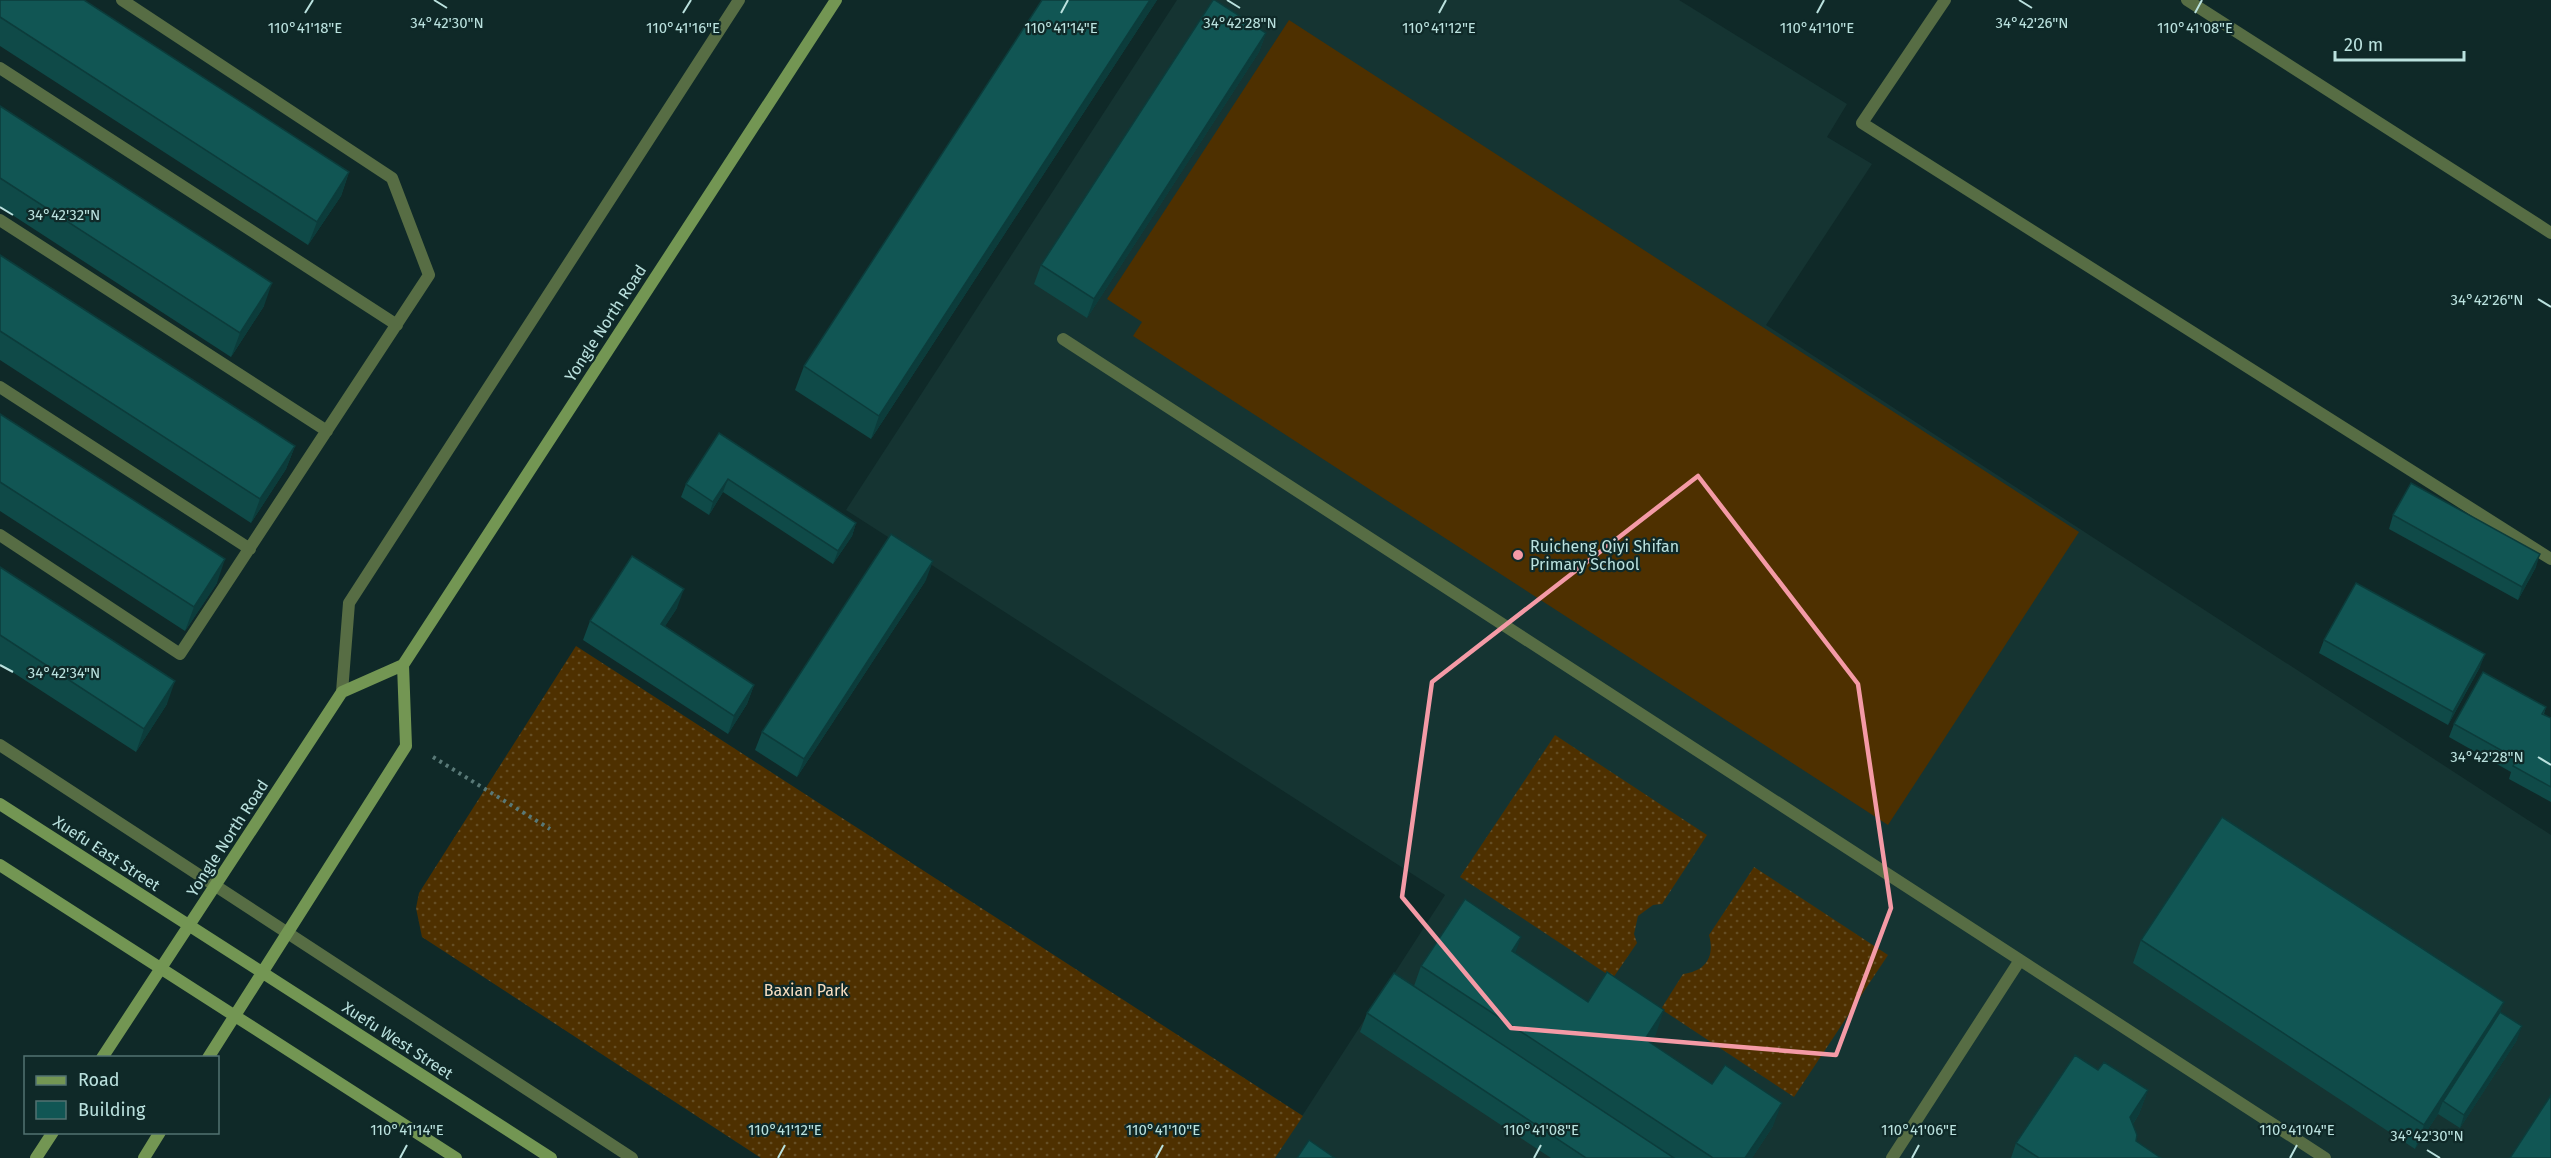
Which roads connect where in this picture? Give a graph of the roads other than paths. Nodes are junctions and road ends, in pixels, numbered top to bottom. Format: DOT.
graph roads {
  1 [pos="122,0"];
  2 [pos="739,0"];
  3 [pos="836,0"];
  4 [pos="1945,0"];
  5 [pos="2187,0"];
  6 [pos="0,68"];
  7 [pos="0,220"];
  8 [pos="2551,233"];
  9 [pos="397,325"];
  10 [pos="1063,339"];
  11 [pos="0,387"];
  12 [pos="327,431"];
  13 [pos="0,535"];
  14 [pos="250,549"];
  15 [pos="2551,559"];
  16 [pos="403,664"];
  17 [pos="342,692"];
  18 [pos="0,745"];
  19 [pos="0,804"];
  20 [pos="0,865"];
  21 [pos="215,886"];
  22 [pos="189,925"];
  23 [pos="287,933"];
  24 [pos="227,950"];
  25 [pos="2020,960"];
  26 [pos="161,968"];
  27 [pos="262,972"];
  28 [pos="235,1016"];
  29 [pos="103,1056"];
  30 [pos="209,1056"];
  31 [pos="52,1134"];
  32 [pos="159,1134"];
  33 [pos="36,1158"];
  34 [pos="144,1158"];
  35 [pos="456,1158"];
  36 [pos="551,1158"];
  37 [pos="632,1158"];
  38 [pos="1892,1158"];
  39 [pos="2325,1158"];
  1 -- 9 [label="street"];
  2 -- 17 [label="street"];
  3 -- 16 [label="main road, Yongle North Road"];
  4 -- 15 [label="street"];
  5 -- 8 [label="street"];
  6 -- 9 [label="street"];
  7 -- 12 [label="street"];
  9 -- 12 [label="street"];
  10 -- 25 [label="street"];
  11 -- 14 [label="street"];
  12 -- 14 [label="street"];
  13 -- 14 [label="street"];
  16 -- 17 [label="main road"];
  16 -- 23 [label="main road"];
  17 -- 21 [label="main road, Yongle North Road"];
  18 -- 21 [label="street"];
  19 -- 22 [label="main road, Xuefu East Street"];
  20 -- 26 [label="main road"];
  21 -- 22 [label="main road, Yongle North Road"];
  21 -- 23 [label="street"];
  22 -- 24 [label="main road, Xuefu East Street"];
  22 -- 26 [label="main road, Yongle North Road"];
  23 -- 27 [label="main road"];
  23 -- 37 [label="street"];
  24 -- 27 [label="main road, Xuefu West Street"];
  25 -- 38 [label="street"];
  25 -- 39 [label="street"];
  26 -- 28 [label="main road"];
  26 -- 29 [label="main road, Yongle North Road"];
  27 -- 28 [label="main road"];
  27 -- 36 [label="main road, Xuefu West Street"];
  28 -- 30 [label="main road"];
  28 -- 35 [label="main road"];
  31 -- 33 [label="main road"];
  32 -- 34 [label="main road"];
}
